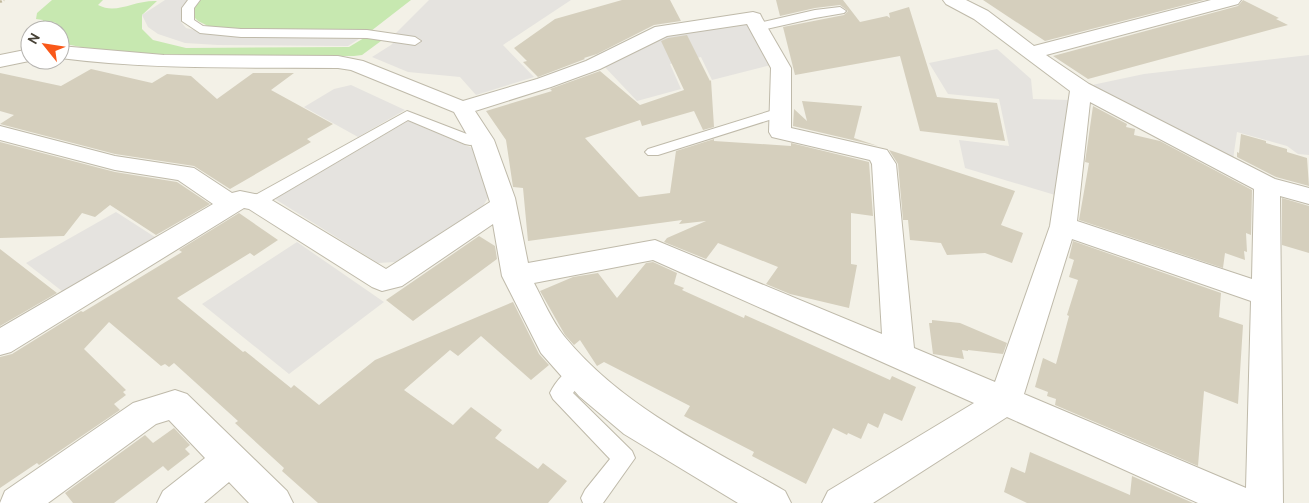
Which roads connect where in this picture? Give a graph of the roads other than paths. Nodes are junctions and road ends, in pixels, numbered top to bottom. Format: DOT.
graph roads {
  1 [pos="194,0"];
  2 [pos="952,0"];
  3 [pos="1232,0"];
  4 [pos="840,11"];
  5 [pos="751,15"];
  6 [pos="415,41"];
  7 [pos="1030,52"];
  8 [pos="70,54"];
  9 [pos="1081,89"];
  10 [pos="462,108"];
  11 [pos="780,112"];
  12 [pos="0,133"];
  13 [pos="482,140"];
  14 [pos="653,152"];
  15 [pos="1267,185"];
  16 [pos="1309,196"];
  17 [pos="244,203"];
  18 [pos="503,206"];
  19 [pos="1063,226"];
  20 [pos="516,276"];
  21 [pos="1266,295"];
  22 [pos="0,343"];
  23 [pos="899,355"];
  24 [pos="579,372"];
  25 [pos="1005,401"];
  26 [pos="231,459"];
  27 [pos="593,498"];
  28 [pos="18,503"];
  29 [pos="176,503"];
  30 [pos="274,503"];
  31 [pos="772,503"];
  32 [pos="841,503"];
  33 [pos="1239,503"];
  34 [pos="1264,503"];
  1 -- 6 [label="lane"];
  2 -- 7 [label="street"];
  3 -- 7 [label="street"];
  4 -- 5 [label="lane"];
  5 -- 10 [label="street"];
  5 -- 11 [label="street"];
  7 -- 9 [label="street"];
  8 -- 10 [label="street"];
  9 -- 15 [label="street"];
  9 -- 19 [label="street"];
  10 -- 13 [label="street"];
  11 -- 14 [label="lane"];
  11 -- 23 [label="street"];
  12 -- 17 [label="street"];
  13 -- 17 [label="lane"];
  13 -- 18 [label="street"];
  15 -- 16 [label="street"];
  15 -- 21 [label="street"];
  17 -- 18 [label="street"];
  17 -- 22 [label="street"];
  18 -- 20 [label="street"];
  19 -- 21 [label="street"];
  19 -- 25 [label="street"];
  20 -- 23 [label="street"];
  20 -- 24 [label="street"];
  21 -- 34 [label="street"];
  23 -- 25 [label="street"];
  24 -- 27 [label="lane"];
  24 -- 31 [label="street"];
  25 -- 32 [label="street"];
  25 -- 33 [label="street"];
  26 -- 28 [label="street"];
  26 -- 29 [label="street"];
  26 -- 30 [label="street"];
}
